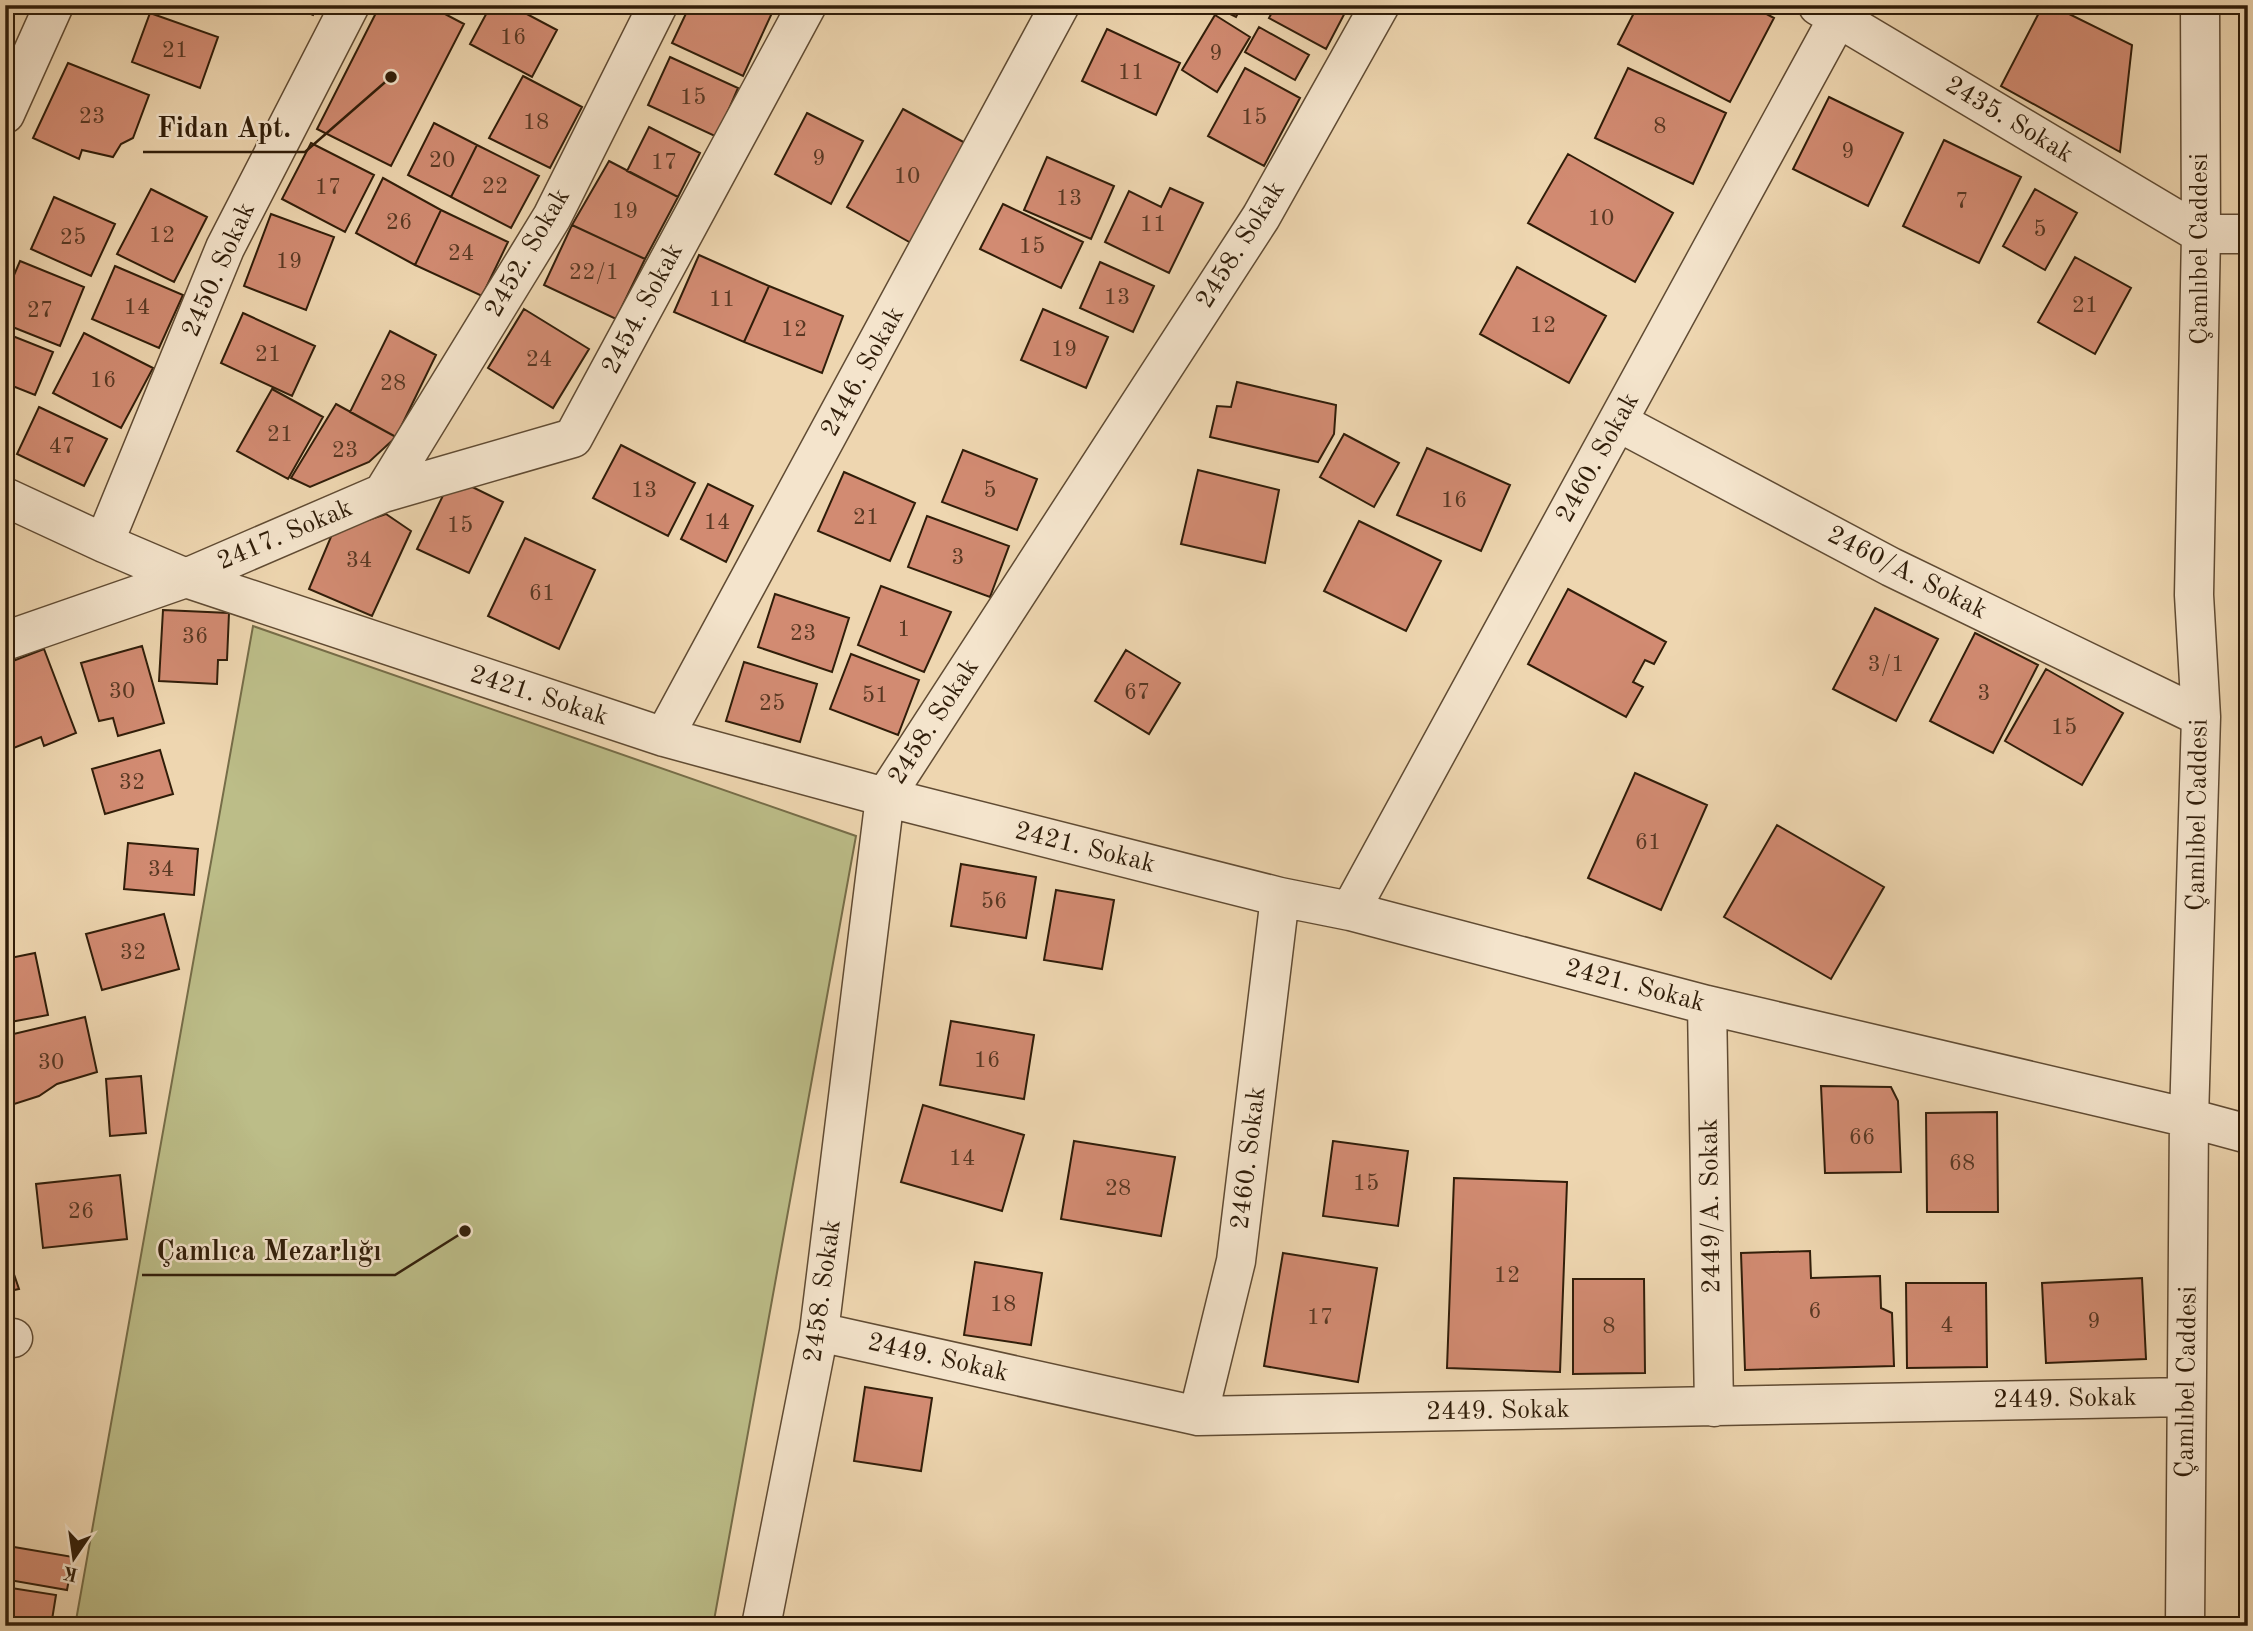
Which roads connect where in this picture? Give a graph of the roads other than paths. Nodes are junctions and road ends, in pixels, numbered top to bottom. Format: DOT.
graph roads {
  1 [pos="54,5"];
  2 [pos="351,5"];
  3 [pos="658,5"];
  4 [pos="807,5"];
  5 [pos="1060,5"];
  6 [pos="1380,5"];
  7 [pos="2200,5"];
  8 [pos="1833,10"];
  9 [pos="5,114"];
  10 [pos="2201,234"];
  11 [pos="2248,234"];
  12 [pos="1618,422"];
  13 [pos="383,493"];
  14 [pos="5,497"];
  15 [pos="104,543"];
  16 [pos="186,578"];
  17 [pos="5,641"];
  18 [pos="2201,717"];
  19 [pos="664,737"];
  20 [pos="885,797"];
  21 [pos="1280,897"];
  22 [pos="1350,911"];
  23 [pos="1707,1005"];
  24 [pos="2189,1118"];
  25 [pos="2248,1134"];
  26 [pos="820,1332"];
  27 [pos="2186,1397"];
  28 [pos="1714,1407"];
  29 [pos="1198,1416"];
  30 [pos="761,1626"];
  31 [pos="2185,1626"];
  1 -- 9 [label="street"];
  2 -- 15 [label="street, 2450. Sokak"];
  3 -- 13 [label="street, 2452. Sokak"];
  4 -- 13 [label="street, 2454. Sokak"];
  5 -- 19 [label="street, 2446. Sokak"];
  6 -- 20 [label="street, 2458. Sokak"];
  7 -- 10 [label="street, Çamlıbel Caddesi"];
  8 -- 10 [label="street, 2435. Sokak"];
  8 -- 12 [label="street, 2460. Sokak"];
  10 -- 11 [label="street"];
  10 -- 18 [label="street, Çamlıbel Caddesi"];
  12 -- 18 [label="street, 2460/A. Sokak"];
  12 -- 22 [label="street, 2460. Sokak"];
  13 -- 16 [label="street, 2417. Sokak"];
  14 -- 15 [label="street, 2421. Sokak"];
  15 -- 16 [label="street, 2421. Sokak"];
  16 -- 17 [label="street, 2417. Sokak"];
  16 -- 19 [label="street, 2421. Sokak"];
  18 -- 24 [label="street, Çamlıbel Caddesi"];
  19 -- 20 [label="street, 2421. Sokak"];
  20 -- 21 [label="street, 2421. Sokak"];
  20 -- 26 [label="street, 2458. Sokak"];
  21 -- 22 [label="street, 2421. Sokak"];
  21 -- 29 [label="street, 2460. Sokak"];
  22 -- 23 [label="street, 2421. Sokak"];
  23 -- 24 [label="street, 2421. Sokak"];
  23 -- 28 [label="street, 2449/A. Sokak"];
  24 -- 25 [label="street, 2421. Sokak"];
  24 -- 27 [label="street, Çamlıbel Caddesi"];
  26 -- 29 [label="street, 2449. Sokak"];
  26 -- 30 [label="street, 2458. Sokak"];
  27 -- 28 [label="street, 2449. Sokak"];
  27 -- 31 [label="street, Çamlıbel Caddesi"];
  28 -- 29 [label="street, 2449. Sokak"];
}
